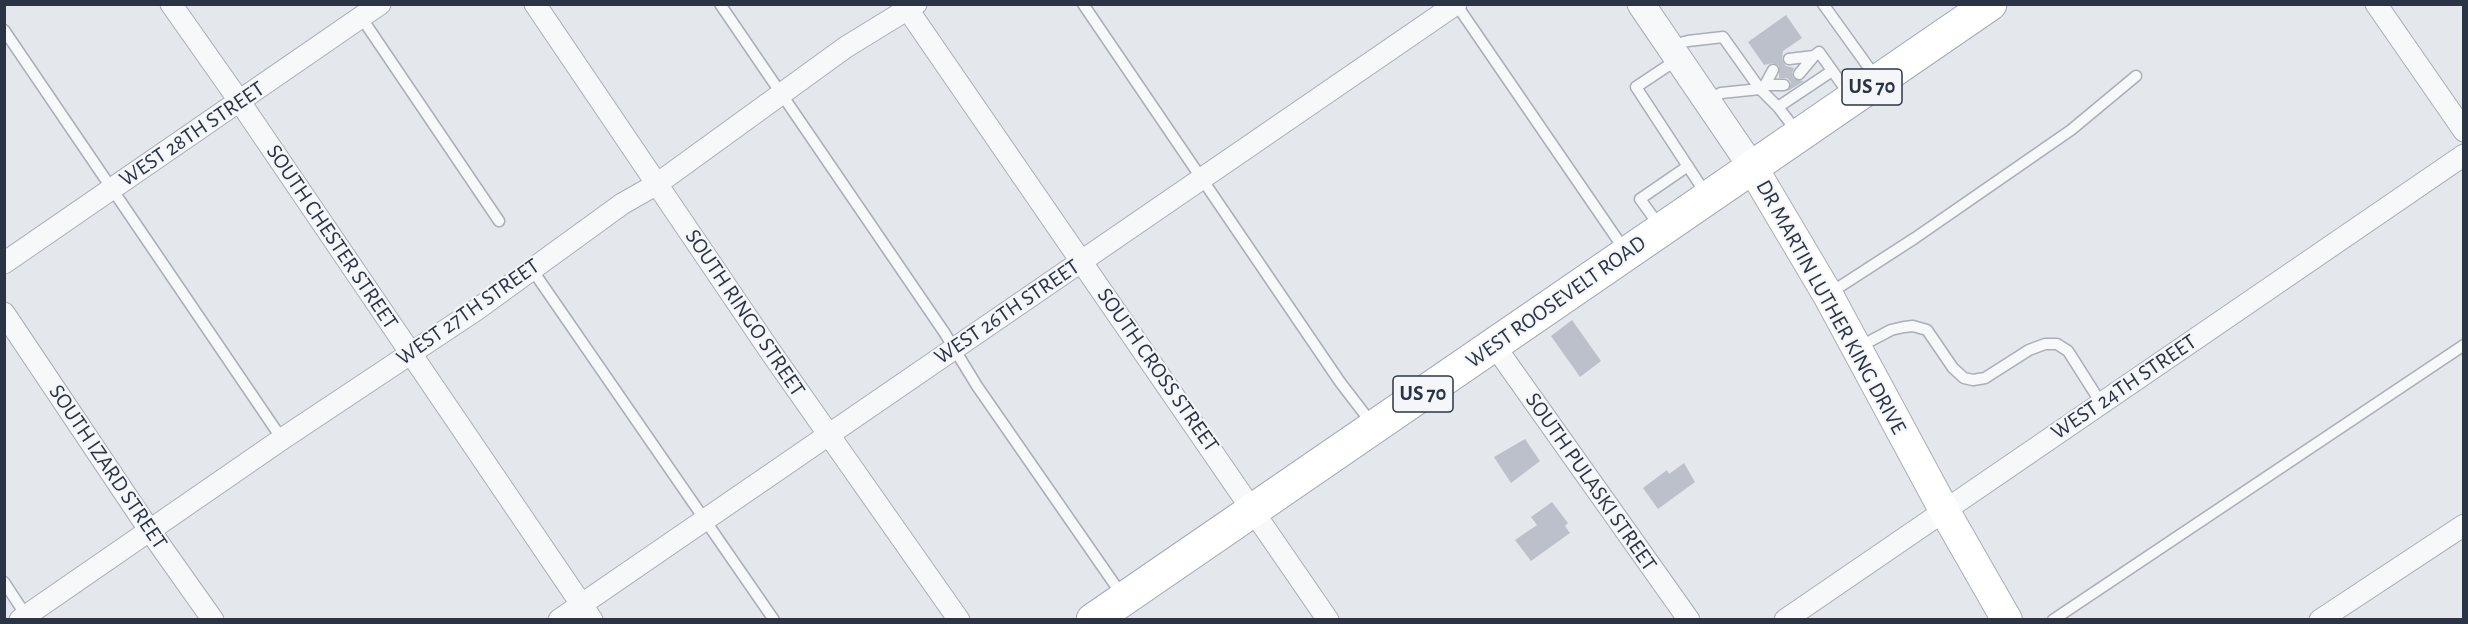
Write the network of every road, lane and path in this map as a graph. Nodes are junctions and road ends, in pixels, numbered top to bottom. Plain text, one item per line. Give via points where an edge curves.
1 (171, 4) edge
2 (380, 4) edge
3 (535, 4) edge
4 (720, 4) edge
5 (1083, 4) edge
6 (1456, 4) edge
7 (1641, 4) edge
8 (1823, 4) edge
9 (1990, 4) edge
10 (2376, 4) edge
11 (909, 6) edge
12 (361, 17) junction
13 (4, 30) edge
14 (1674, 52) junction
15 (1814, 56) junction
16 (1789, 59) dead end
17 (1773, 70) dead end
18 (1832, 71) junction
19 (1799, 74) dead end
20 (2136, 76) dead end
21 (1784, 85) dead end
22 (1762, 87) junction
23 (1866, 91) junction
24 (780, 95) junction
25 (240, 102) junction
26 (1708, 102) junction
27 (1778, 107) junction
28 (2463, 131) edge
29 (1800, 135) junction
30 (2463, 154) edge
31 (1688, 166) junction
32 (1752, 167) junction
33 (1202, 179) junction
34 (657, 184) junction
35 (112, 189) junction
36 (1708, 197) junction
37 (499, 221) dead end
38 (1661, 228) junction
39 (1626, 252) junction
40 (1082, 260) junction
41 (4, 263) edge
42 (531, 268) junction
43 (1828, 295) junction
44 (4, 313) edge
45 (1494, 345) junction
46 (2463, 345) edge
47 (1856, 348) junction
48 (952, 349) junction
49 (411, 353) junction
50 (2101, 403) junction
51 (1375, 428) junction
52 (828, 435) junction
53 (282, 439) junction
54 (1254, 509) junction
55 (1944, 510) junction
56 (705, 519) junction
57 (2463, 525) edge
58 (150, 531) junction
59 (4, 582) edge
60 (1124, 598) junction
61 (587, 612) edge
62 (25, 618) edge
63 (213, 620) edge
64 (559, 620) edge
65 (774, 620) edge
66 (959, 620) edge
67 (1093, 620) edge
68 (1328, 620) edge
69 (1689, 620) edge
70 (1785, 620) edge
71 (2007, 620) edge
72 (2053, 620) edge
73 (2320, 620) edge

1 - 25 street, SOUTH CHESTER STREET
2 - 12 street, WEST 28TH STREET
3 - 34 street, SOUTH RINGO STREET
4 - 24 lane
5 - 33 lane
6 - 33 street, WEST 26TH STREET
6 - 39 lane
7 - 14 street, DR MARTIN LUTHER KING DRIVE
8 - 23 lane
9 - 23 main road, WEST ROOSEVELT ROAD / US 70
10 - 28 street
11 - 24 street, WEST 27TH STREET
11 - 40 street, SOUTH CROSS STREET
12 - 25 street, WEST 28TH STREET
12 - 37 lane
13 - 35 lane
14 - 22 lane via 1688,41 1723,37
14 - 26 street, DR MARTIN LUTHER KING DRIVE
14 - 31 lane via 1636,87
15 - 16 lane
15 - 18 lane via 1819,52
15 - 19 lane
17 - 22 lane
18 - 23 lane
18 - 27 lane
20 - 43 lane via 2071,130
21 - 22 lane
22 - 26 lane via 1721,93
22 - 27 lane
23 - 29 main road, WEST ROOSEVELT ROAD / US 70
24 - 34 street, WEST 27TH STREET
24 - 48 lane
25 - 35 street, WEST 28TH STREET
25 - 49 street, SOUTH CHESTER STREET
26 - 32 street, DR MARTIN LUTHER KING DRIVE
27 - 29 lane
29 - 32 main road, WEST ROOSEVELT ROAD / US 70
30 - 50 street, WEST 24TH STREET
31 - 36 lane
31 - 38 lane via 1641,199
32 - 36 main road, WEST ROOSEVELT ROAD / US 70
32 - 43 main road, DR MARTIN LUTHER KING DRIVE
33 - 40 street, WEST 26TH STREET
33 - 51 lane
34 - 42 street, WEST 27TH STREET
34 - 52 street, SOUTH RINGO STREET
35 - 41 street, WEST 28TH STREET
35 - 53 lane
36 - 38 main road, WEST ROOSEVELT ROAD / US 70
38 - 39 main road, WEST ROOSEVELT ROAD / US 70
39 - 45 main road, WEST ROOSEVELT ROAD / US 70
40 - 48 street, WEST 26TH STREET
40 - 54 street, SOUTH CROSS STREET
42 - 49 street, WEST 27TH STREET
42 - 56 lane
43 - 47 main road, DR MARTIN LUTHER KING DRIVE
44 - 58 street, SOUTH IZARD STREET
45 - 51 main road, WEST ROOSEVELT ROAD / US 70
45 - 69 street, SOUTH PULASKI STREET
46 - 72 lane
47 - 50 lane via 1891,330 1927,330 1953,368 1973,380 1985,378 2029,350 2057,344 2068,351
47 - 55 main road, DR MARTIN LUTHER KING DRIVE
48 - 52 street, WEST 26TH STREET
48 - 60 lane
49 - 53 street, WEST 27TH STREET
49 - 61 street, SOUTH CHESTER STREET
50 - 55 street, WEST 24TH STREET
51 - 54 main road, WEST ROOSEVELT ROAD / US 70
52 - 56 street, WEST 26TH STREET
52 - 66 street, SOUTH RINGO STREET
53 - 58 street, WEST 27TH STREET
54 - 60 main road, WEST ROOSEVELT ROAD / US 70
54 - 68 street, SOUTH CROSS STREET
55 - 70 street, WEST 24TH STREET
55 - 71 main road, DR MARTIN LUTHER KING DRIVE
56 - 61 street, WEST 26TH STREET
56 - 65 lane
57 - 73 street
58 - 62 street, WEST 27TH STREET
58 - 63 street, SOUTH IZARD STREET
59 - 62 lane
60 - 67 main road, WEST ROOSEVELT ROAD / US 70
61 - 64 street, WEST 26TH STREET

